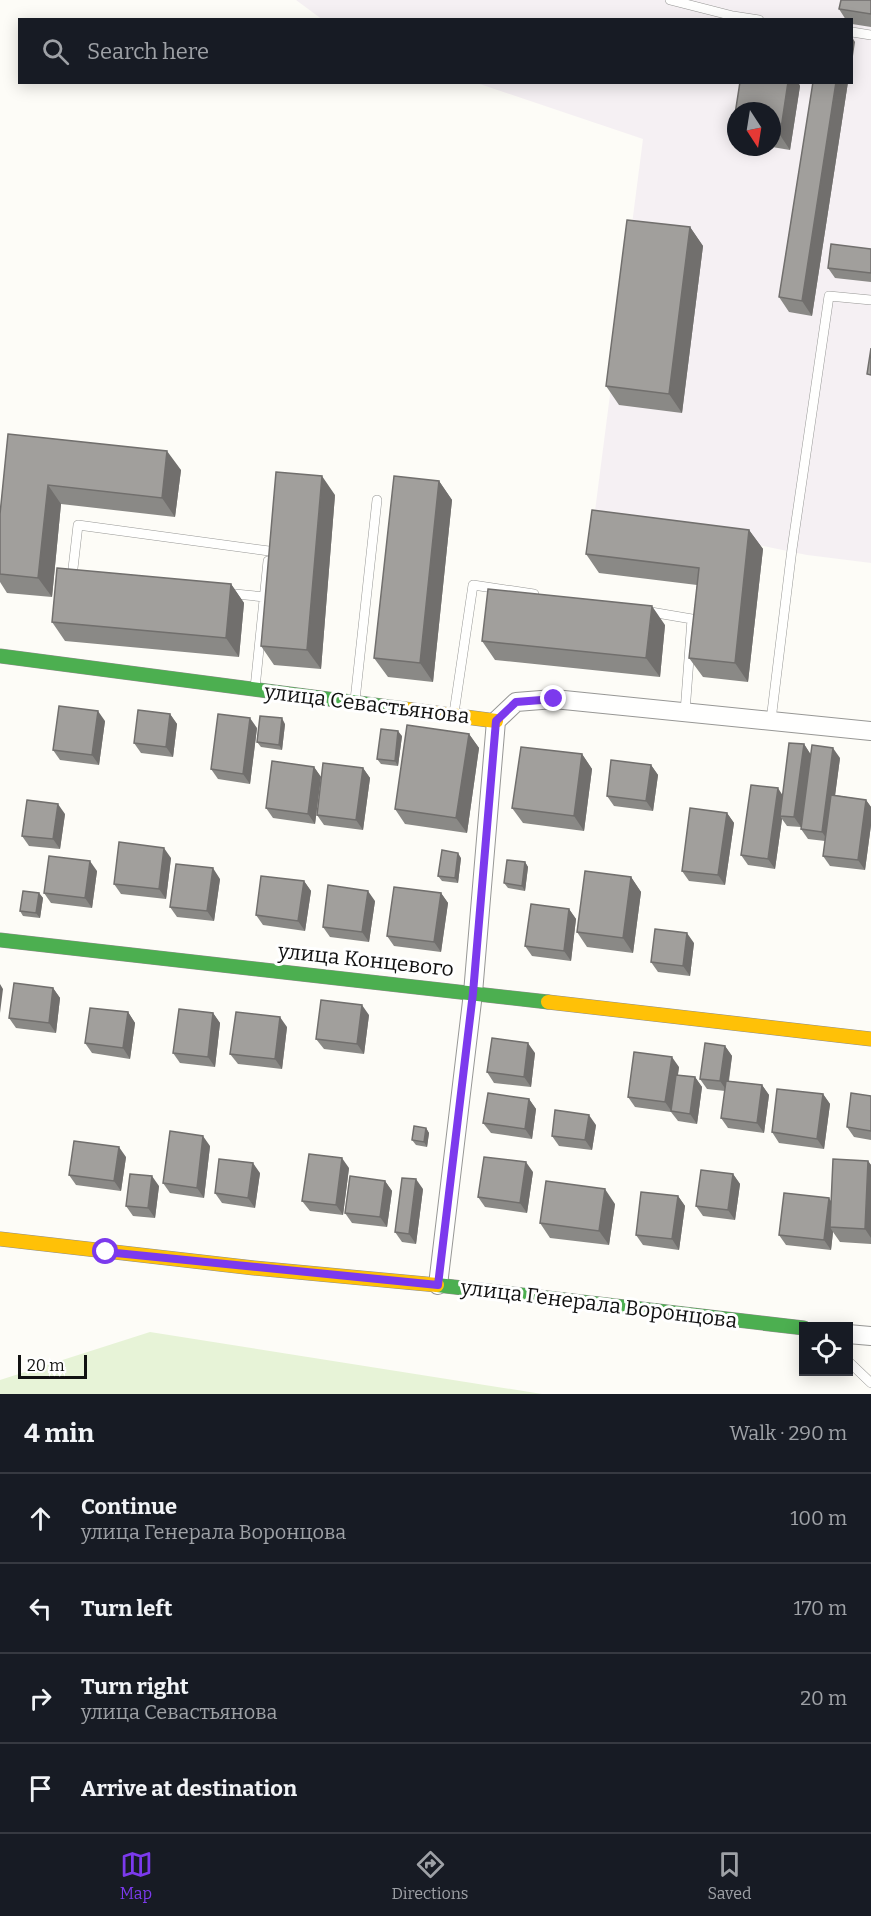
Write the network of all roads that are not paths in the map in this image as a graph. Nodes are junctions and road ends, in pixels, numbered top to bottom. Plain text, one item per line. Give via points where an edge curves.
1 (670, 0) edge
2 (746, 18) edge
3 (853, 32) edge
4 (871, 35) edge
5 (871, 300) edge
6 (377, 500) dead end
7 (271, 540) edge
8 (269, 550) junction
9 (84, 578) edge
10 (220, 592) edge
11 (542, 596) edge
12 (265, 597) junction
13 (634, 610) edge
14 (0, 656) edge
15 (255, 690) junction
16 (354, 703) junction
17 (685, 712) junction
18 (453, 716) junction
19 (771, 720) junction
20 (496, 721) junction
21 (871, 731) edge
22 (0, 940) edge
23 (473, 993) junction
24 (871, 1039) edge
25 (0, 1239) edge
26 (438, 1285) junction
27 (799, 1327) edge
28 (853, 1334) edge
29 (871, 1336) edge
30 (853, 1365) edge
31 (871, 1383) edge

1 - 2 lane
3 - 4 lane
5 - 19 lane via 829,296
6 - 16 lane
7 - 8 lane
8 - 9 lane via 78,525 72,577
8 - 12 lane
10 - 12 lane
11 - 18 lane via 473,585
12 - 15 lane
13 - 17 lane via 692,619
14 - 15 street, улица Севастьянова
15 - 16 street, улица Севастьянова
16 - 18 street, улица Севастьянова
17 - 19 street, улица Севастьянова
17 - 20 street, улица Севастьянова via 554,699 516,702
18 - 20 street, улица Севастьянова
19 - 21 street, улица Севастьянова
20 - 23 street
22 - 23 street, улица Концевого
23 - 24 street, улица Концевого
23 - 26 street
25 - 26 street, улица Генерала Воронцова
26 - 27 street, улица Генерала Воронцова
28 - 29 street
30 - 31 lane

